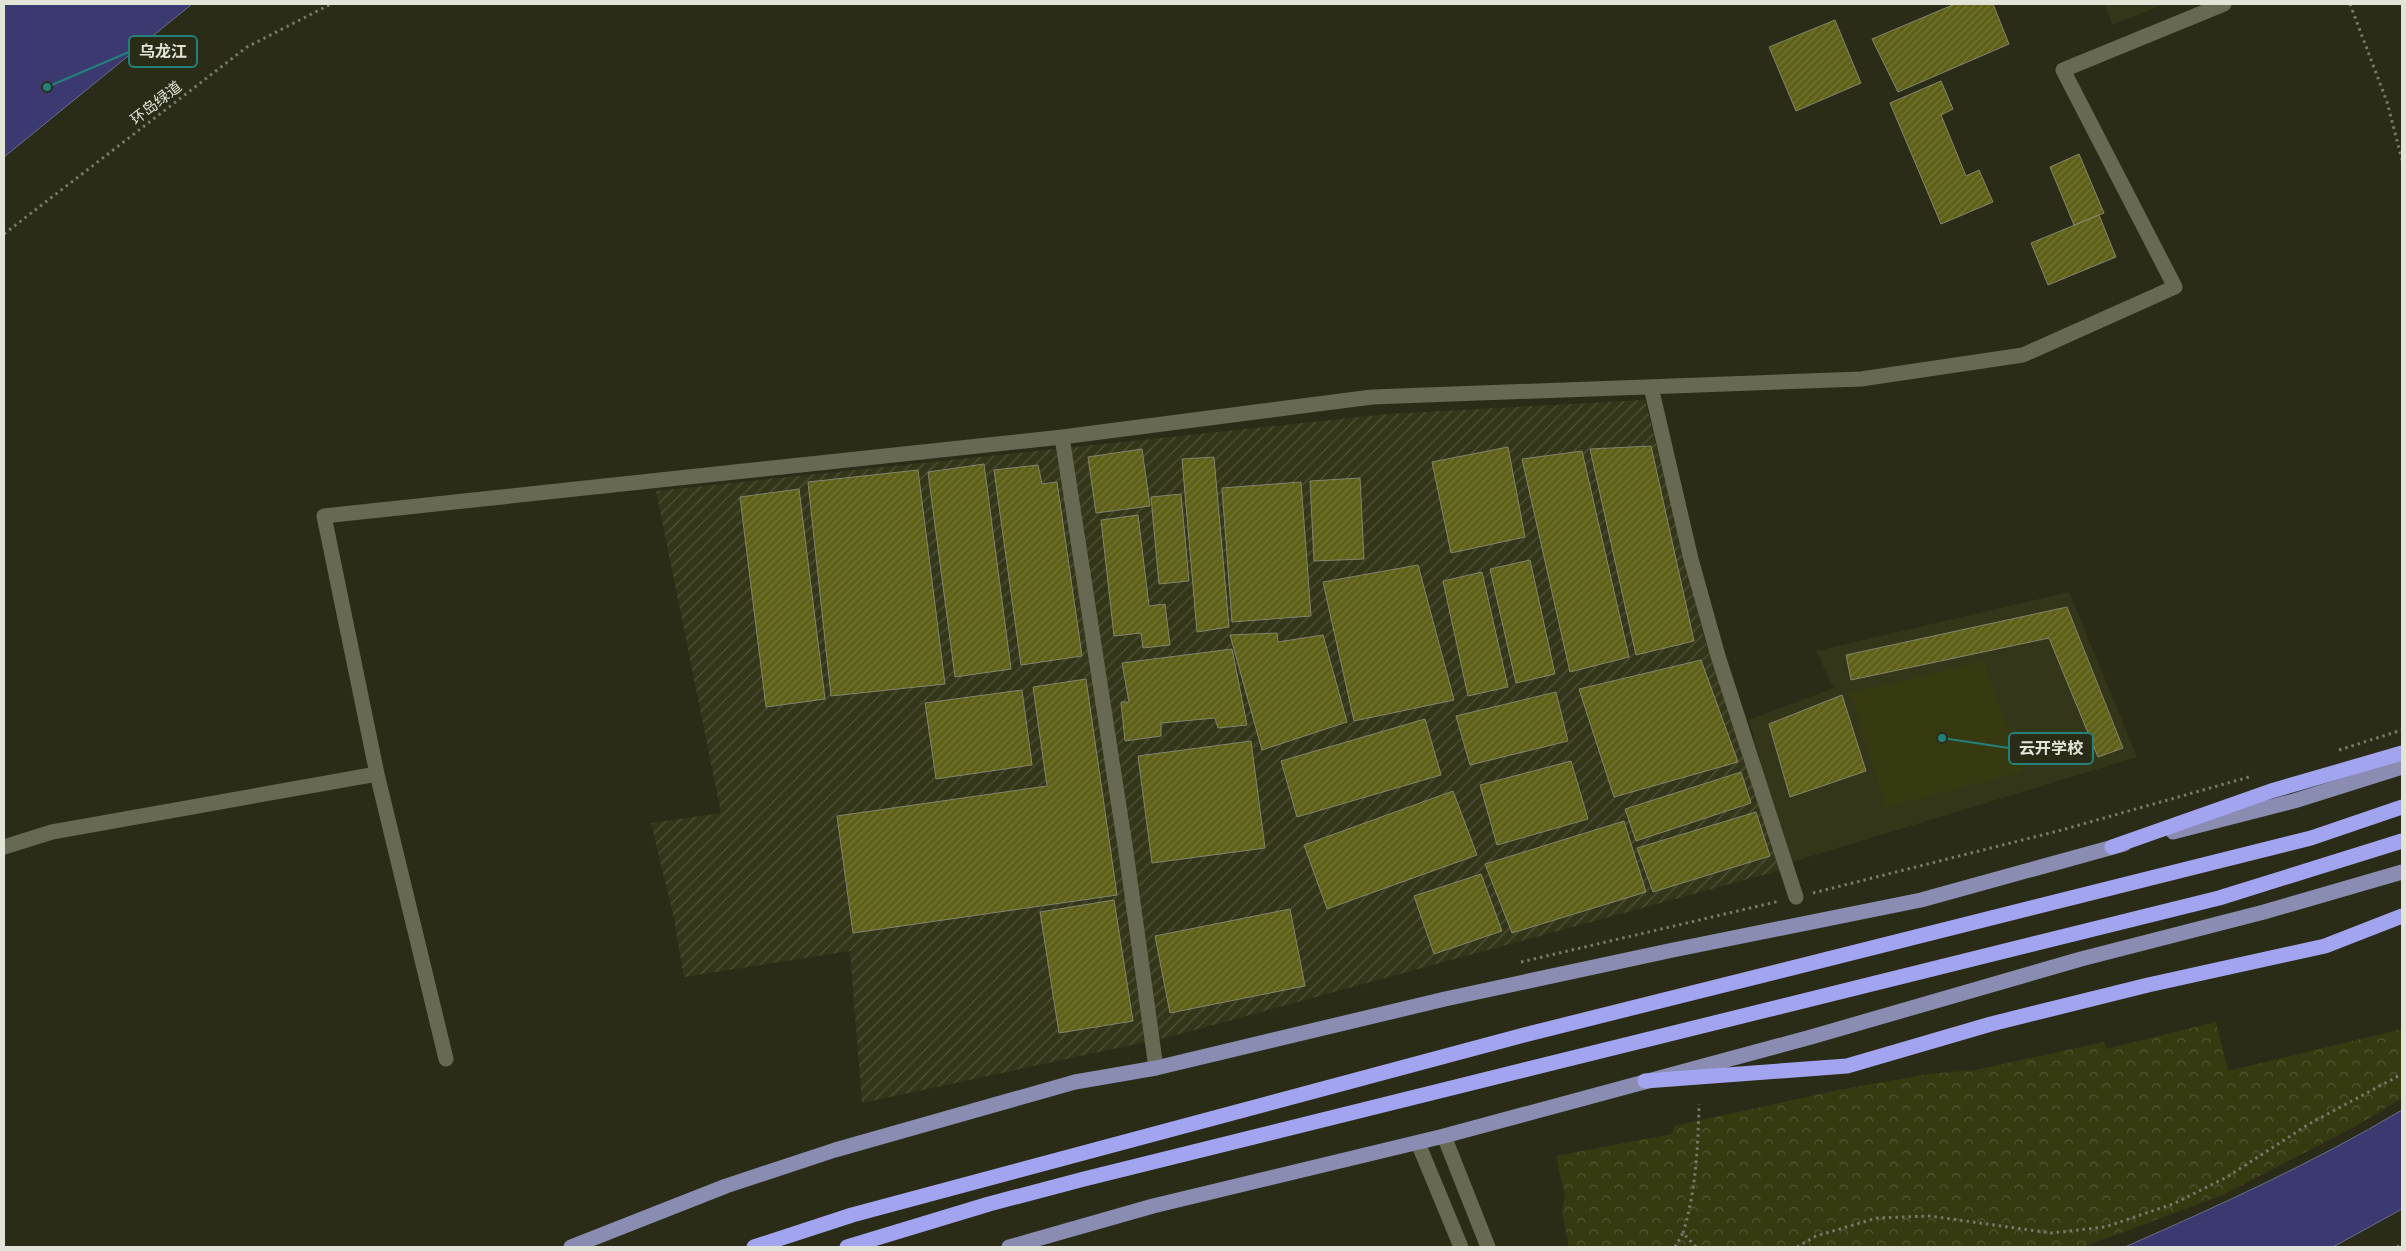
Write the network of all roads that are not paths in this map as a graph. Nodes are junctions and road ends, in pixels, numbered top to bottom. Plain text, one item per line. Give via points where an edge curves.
1 (2224, 4) edge
2 (1651, 387) junction
3 (1062, 437) junction
4 (2402, 753) edge
5 (2402, 767) edge
6 (377, 774) junction
7 (2402, 807) edge
8 (2402, 841) edge
9 (4, 847) edge
10 (2112, 847) junction
11 (2402, 872) edge
12 (1796, 897) dead end
13 (2402, 916) edge
14 (446, 1058) dead end
15 (1156, 1068) junction
16 (1645, 1081) junction
17 (1444, 1136) junction
18 (1418, 1143) junction
19 (571, 1247) edge
20 (754, 1247) edge
21 (847, 1247) edge
22 (1009, 1247) edge
23 (1461, 1247) edge
24 (1488, 1247) edge

1 - 2 street via 2063,70 2175,287 2023,355 1861,379
2 - 3 street via 1372,398
2 - 12 street via 1706,612
3 - 6 street via 324,516
3 - 15 street
4 - 10 highway via 2271,791
5 - 10 main road via 2294,801
6 - 9 street via 52,832
6 - 14 street
7 - 20 highway via 2311,838 1514,1037 852,1215
8 - 21 highway via 2220,898 1084,1179
10 - 15 main road via 1921,900 1445,999
11 - 16 main road
13 - 16 highway via 2325,946 1991,1024 1848,1066
15 - 19 main road via 1075,1082 843,1148 718,1189
16 - 17 main road
17 - 18 main road
17 - 24 street
18 - 22 main road via 1153,1206
18 - 23 street

